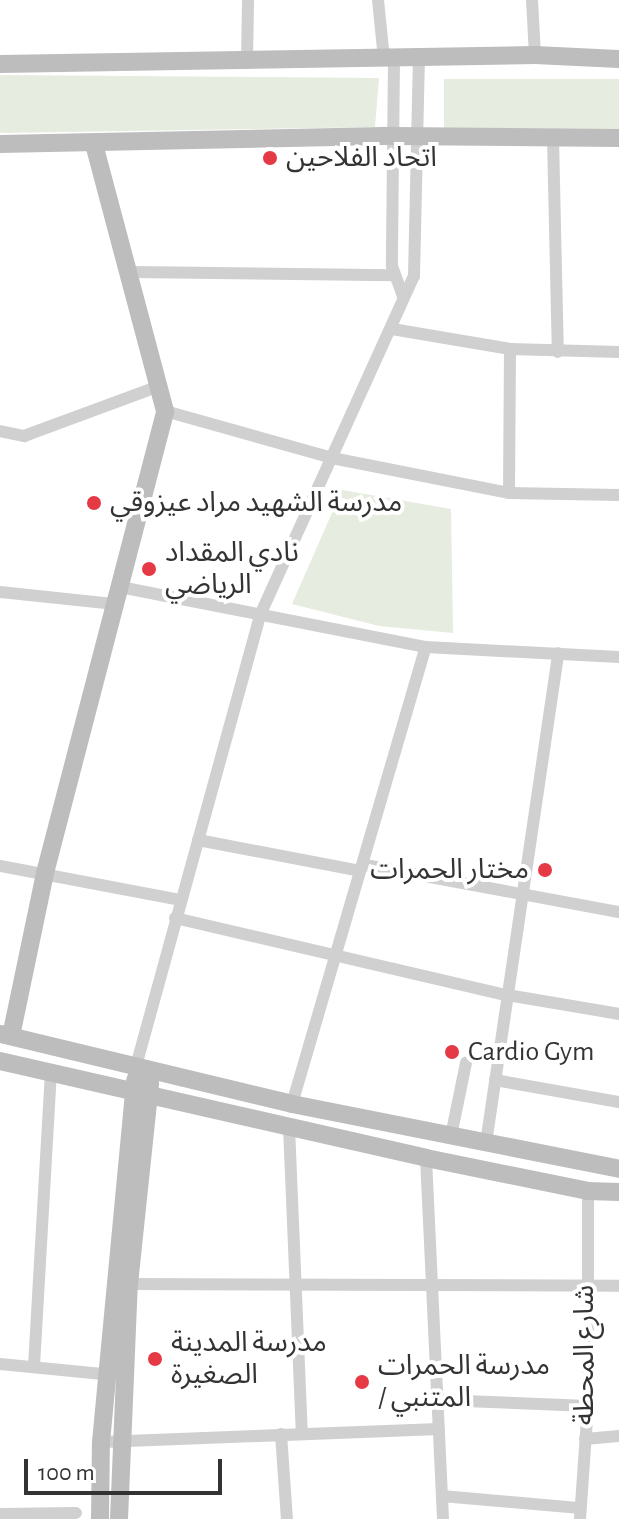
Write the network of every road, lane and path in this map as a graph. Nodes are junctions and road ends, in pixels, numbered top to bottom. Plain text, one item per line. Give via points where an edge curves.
1 (248, 0) edge
2 (378, 0) edge
3 (532, 0) edge
4 (535, 55) junction
5 (419, 58) junction
6 (389, 59) junction
7 (619, 59) edge
8 (247, 60) junction
9 (0, 64) edge
10 (394, 136) junction
11 (418, 136) junction
12 (553, 138) junction
13 (619, 138) edge
14 (0, 144) edge
15 (94, 145) junction
16 (132, 272) junction
17 (394, 275) junction
18 (403, 297) junction
19 (392, 329) junction
20 (510, 349) junction
21 (558, 352) junction
22 (619, 352) edge
23 (159, 386) junction
24 (165, 411) junction
25 (0, 431) edge
26 (332, 458) junction
27 (509, 493) junction
28 (619, 495) edge
29 (0, 592) edge
30 (117, 595) junction
31 (261, 613) junction
32 (426, 647) junction
33 (558, 653) junction
34 (619, 657) edge
35 (198, 840) junction
36 (0, 866) edge
37 (363, 868) junction
38 (45, 873) junction
39 (523, 898) junction
40 (180, 900) junction
41 (619, 912) edge
42 (175, 918) junction
43 (336, 958) junction
44 (507, 995) junction
45 (619, 1014) edge
46 (5, 1035) edge
47 (0, 1061) edge
48 (466, 1063) dead end
49 (144, 1068) junction
50 (51, 1072) junction
51 (495, 1080) junction
52 (141, 1093) junction
53 (619, 1102) edge
54 (292, 1104) junction
55 (289, 1127) junction
56 (451, 1136) junction
57 (486, 1143) junction
58 (426, 1158) junction
59 (619, 1169) edge
60 (588, 1191) junction
61 (619, 1192) edge
62 (129, 1284) junction
63 (584, 1285) junction
64 (619, 1286) edge
65 (295, 1287) junction
66 (432, 1287) junction
67 (0, 1364) edge
68 (34, 1366) junction
69 (107, 1374) junction
70 (127, 1377) junction
71 (439, 1400) junction
72 (588, 1406) junction
73 (439, 1429) junction
74 (302, 1432) junction
75 (281, 1434) junction
76 (619, 1436) edge
77 (585, 1439) junction
78 (101, 1442) junction
79 (123, 1443) junction
80 (442, 1496) junction
81 (76, 1513) dead end
82 (0, 1514) edge
83 (580, 1514) edge
84 (100, 1519) edge
85 (119, 1519) edge
86 (287, 1519) edge
87 (443, 1519) edge

1 - 8 street
2 - 6 street
3 - 4 street
4 - 5 street
4 - 7 street
5 - 6 street
5 - 11 street
6 - 8 street
6 - 10 street
8 - 9 street
10 - 11 street
10 - 15 street
10 - 17 street
11 - 12 street
11 - 18 street via 415,268
12 - 13 street
12 - 21 street
14 - 15 street
15 - 16 street
16 - 17 street
16 - 23 street
17 - 18 street
18 - 19 street
19 - 20 street
19 - 26 street
20 - 21 street
20 - 27 street
21 - 22 street
23 - 24 street
23 - 25 street via 24,436
24 - 26 street
24 - 30 street
26 - 27 street
26 - 31 street
27 - 28 street
29 - 30 street
30 - 31 street
30 - 38 street
31 - 32 street
31 - 35 street
32 - 33 street
32 - 37 street
33 - 34 street
33 - 39 street
35 - 37 street
35 - 40 street
36 - 38 street
37 - 39 street
37 - 43 street
38 - 40 street
38 - 46 street
39 - 41 street
39 - 44 street
40 - 42 street
42 - 43 street
42 - 49 street
43 - 44 street
43 - 54 street
44 - 45 street
44 - 51 street
46 - 49 street
47 - 50 street
48 - 56 street
49 - 52 street
49 - 54 street
50 - 52 street
50 - 68 street
51 - 53 street
51 - 57 street
52 - 55 street
52 - 62 street
52 - 69 street
54 - 56 street
55 - 58 street
55 - 65 street
56 - 57 street
57 - 59 street
58 - 60 street
58 - 66 street
60 - 61 street
60 - 63 street, شارع المحطة
62 - 65 street
62 - 70 street
63 - 64 street
63 - 66 street
63 - 72 street, شارع المحطة
65 - 66 street
65 - 74 street
66 - 71 street
67 - 68 street
68 - 69 street
69 - 70 street
69 - 78 street
70 - 79 street
71 - 72 street
71 - 73 street
72 - 77 street, شارع المحطة
73 - 74 street
73 - 80 street
74 - 75 street
75 - 79 street
75 - 86 street
76 - 77 street
77 - 83 street, شارع المحطة
78 - 79 street
78 - 84 street
79 - 85 street
80 - 83 street
80 - 87 street
81 - 82 street

